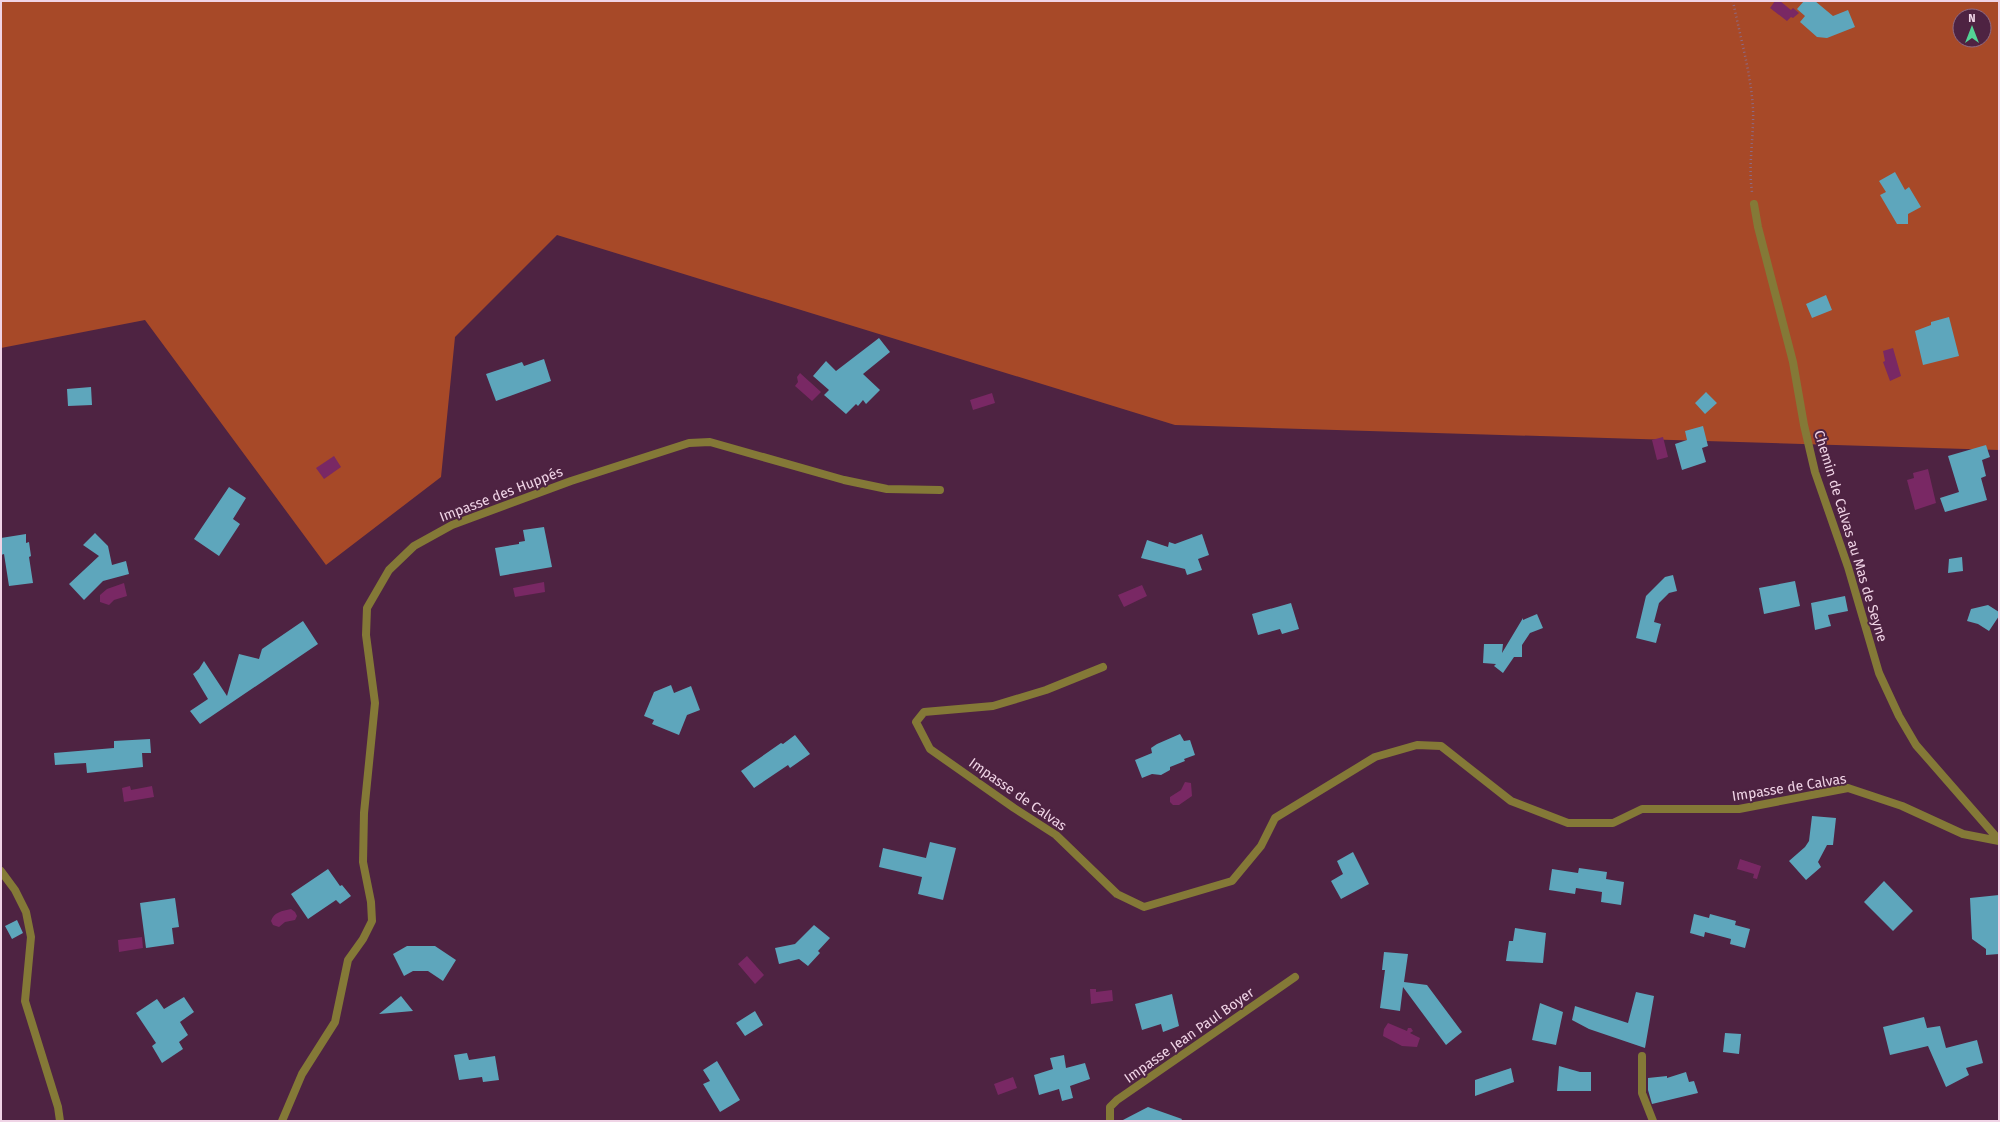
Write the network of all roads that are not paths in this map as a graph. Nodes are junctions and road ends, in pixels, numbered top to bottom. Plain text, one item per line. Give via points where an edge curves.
1 (1754, 204) road end
2 (940, 490) dead end
3 (1103, 667) dead end
4 (1999, 841) edge
5 (1, 871) edge
6 (1295, 977) dead end
7 (1642, 1056) dead end
8 (60, 1121) edge
9 (282, 1121) edge
10 (1110, 1121) edge
11 (1653, 1121) edge

1 - 4 street, Chemin de Calvas au Mas de Seyne via 1793,362 1815,472 1848,567 1879,673 1916,745
2 - 9 street, Impasse des Huppés via 887,489 844,480 710,442 689,443 570,481 452,525 414,546 389,570 367,608 366,635 375,703 364,813 363,862 372,921 348,960 335,1022 302,1074
3 - 4 street, Impasse de Calvas via 1046,690 993,706 924,712 916,722 930,749 1056,835 1117,894 1144,907 1232,882 1261,846 1275,818 1375,756 1417,745 1442,746 1511,801 1568,823 1613,823 1642,809 1739,809 1848,788 1902,806 1964,834
5 - 8 street via 15,890 26,912 31,937 26,1001
6 - 10 street, Impasse Jean Paul Boyer via 1117,1100 1110,1107
7 - 11 street via 1642,1093

